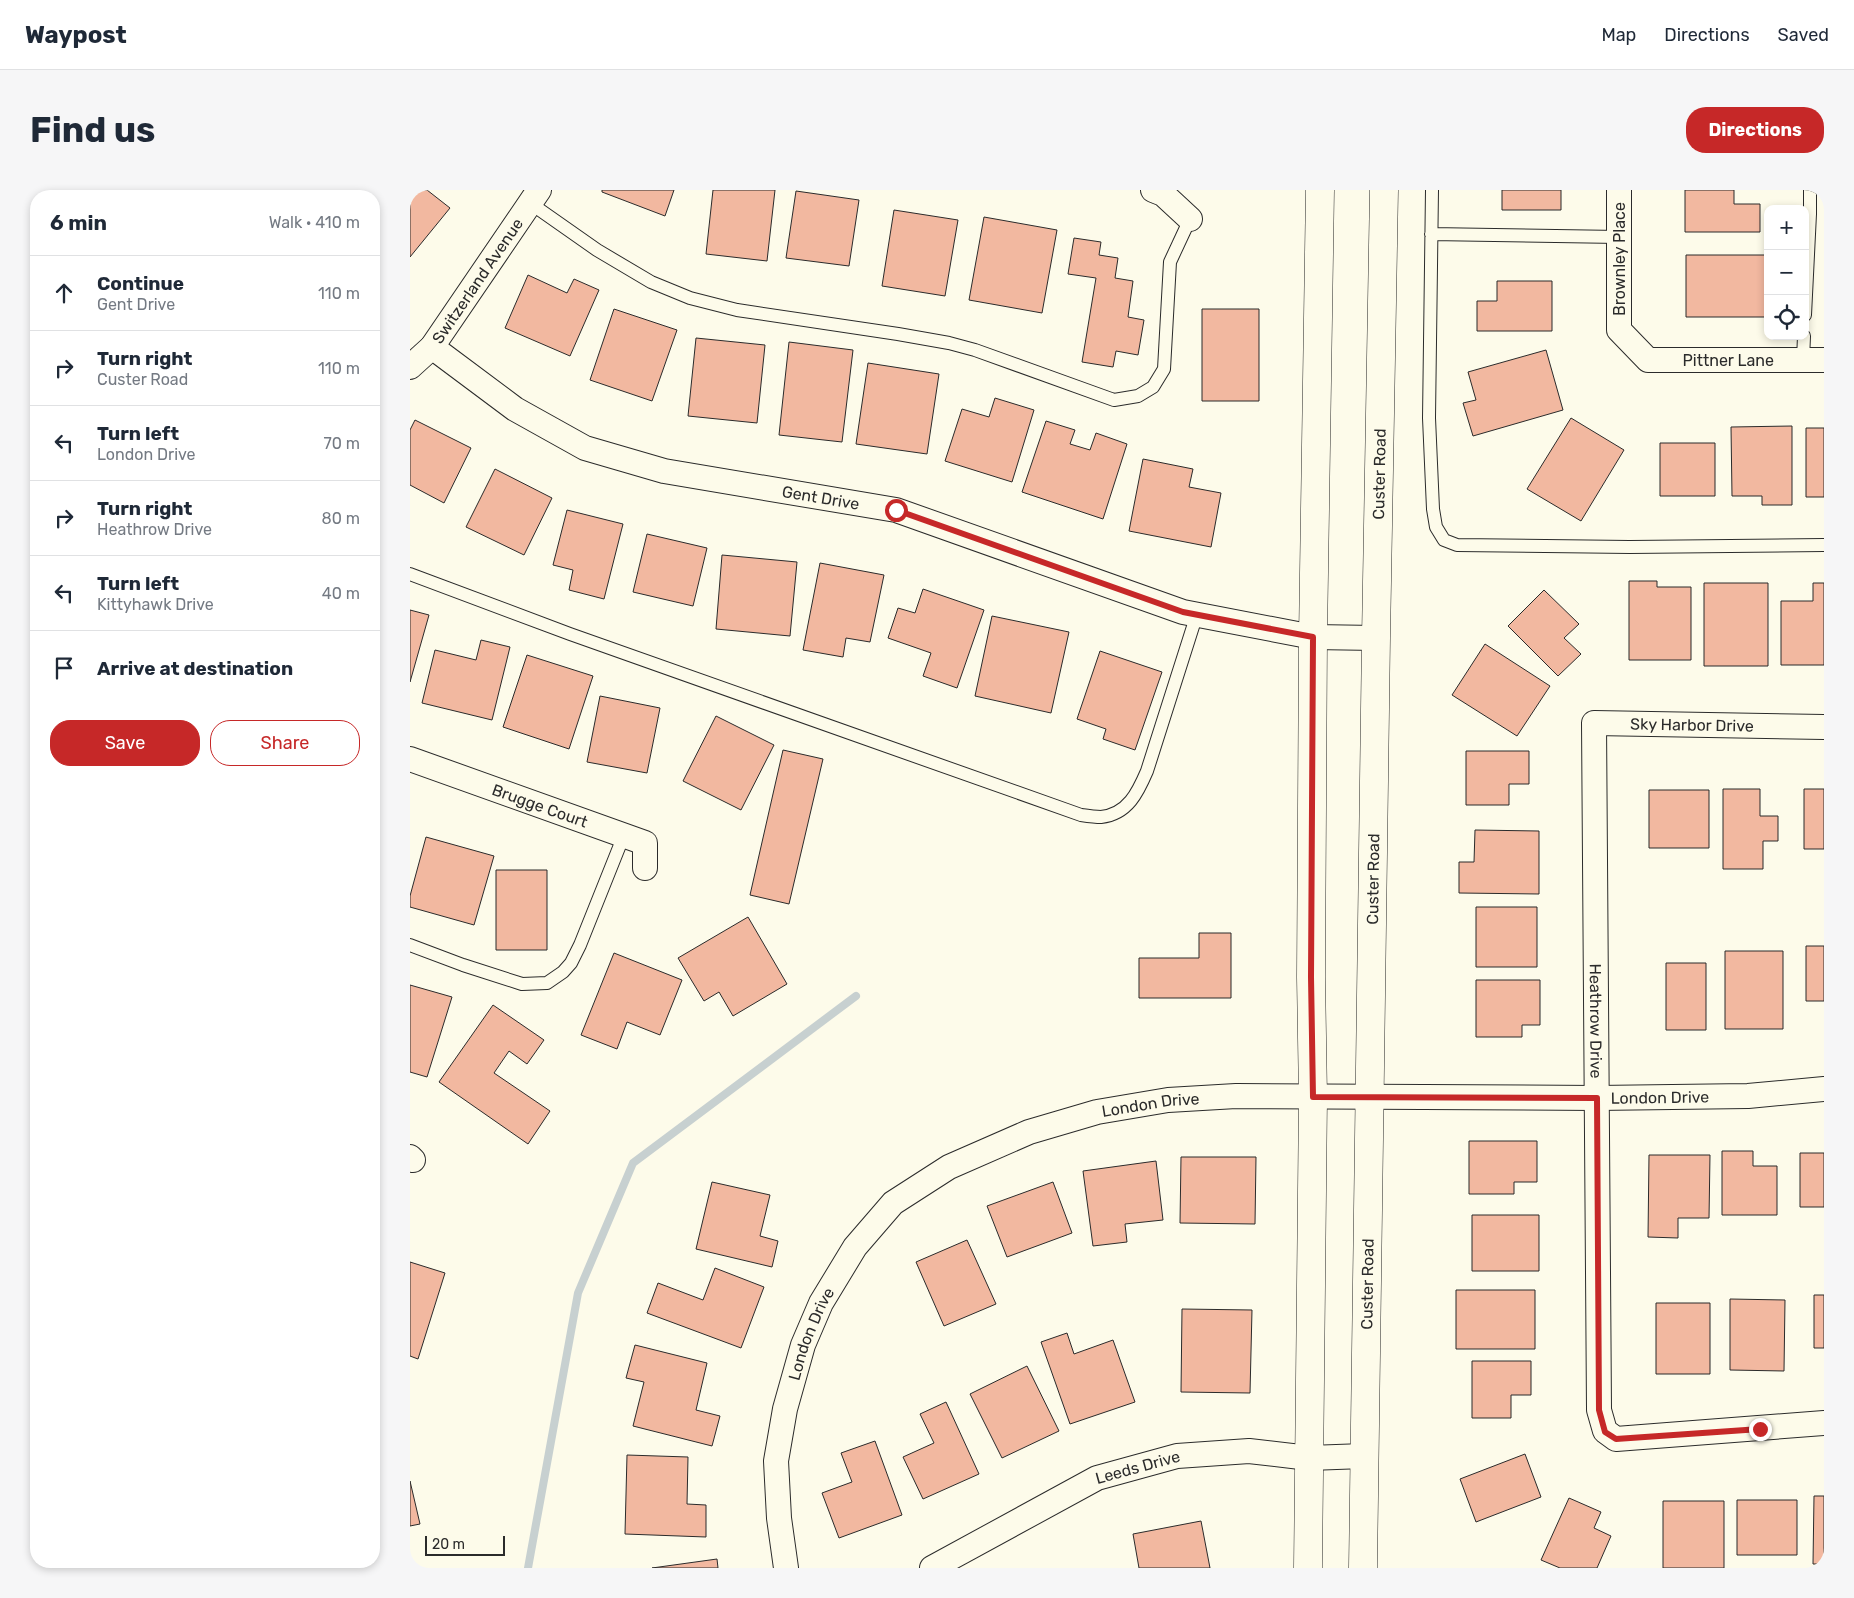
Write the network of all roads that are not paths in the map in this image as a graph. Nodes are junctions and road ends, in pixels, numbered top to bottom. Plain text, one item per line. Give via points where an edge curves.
1 (1320, 190) edge
2 (1384, 190) edge
3 (1432, 190) edge
4 (1618, 190) edge
5 (1810, 190) edge
6 (1160, 191) edge
7 (534, 196) edge
8 (1190, 219) joint
9 (1431, 234) junction
10 (1618, 237) junction
11 (1806, 295) edge
12 (1806, 340) edge
13 (432, 346) junction
14 (1638, 350) joint
15 (1813, 360) edge
16 (410, 367) edge
17 (1824, 545) edge
18 (410, 574) edge
19 (1197, 614) junction
20 (1313, 637) junction
21 (1376, 638) junction
22 (1824, 727) edge
23 (1594, 758) joint
24 (410, 759) edge
25 (624, 835) junction
26 (645, 868) dead end
27 (410, 945) edge
28 (1824, 1089) edge
29 (1313, 1097) junction
30 (1370, 1098) junction
31 (1597, 1098) junction
32 (1824, 1423) edge
33 (1364, 1456) junction
34 (1309, 1458) junction
35 (786, 1568) edge
36 (932, 1568) edge
37 (1308, 1568) edge
38 (1363, 1568) edge

1 - 20 main road
2 - 21 main road, Custer Road
3 - 9 lane
4 - 10 street, Brownley Place
5 - 11 lane
6 - 8 street
7 - 8 lane via 597,250 651,282 690,298 737,310 949,343 1114,400 1138,396 1153,387 1164,369 1170,262
7 - 13 street, Switzerland Avenue
9 - 10 lane
9 - 17 lane via 1429,418 1433,509 1436,527 1444,540 1457,545
10 - 14 street, Brownley Place via 1618,330
12 - 15 lane
13 - 16 street, Switzerland Avenue
13 - 19 street, Gent Drive via 515,409 586,448 664,471 896,510 1183,612
14 - 15 street, Pittner Lane via 1648,360
18 - 19 lane via 1082,816 1102,817 1121,810 1136,796
19 - 20 street, Gent Drive
20 - 21 street, Gent Drive
20 - 29 main road
21 - 30 main road, Custer Road
22 - 23 street, Sky Harbor Drive via 1594,723
23 - 31 street, Heathrow Drive
24 - 25 street, Brugge Court
25 - 26 street, Brugge Court via 645,843
25 - 27 lane via 574,956 563,972 548,983 522,984
28 - 31 street, London Drive via 1748,1096
29 - 30 street, London Drive
29 - 34 main road
29 - 35 street, London Drive via 1236,1096 1168,1100 1097,1112 1029,1132 949,1167 893,1203 854,1247 822,1303 803,1345 785,1409 776,1460 778,1518
30 - 31 street, London Drive
30 - 33 main road, Custer Road
31 - 32 street, Heathrow Drive via 1599,1410 1605,1432 1616,1439
33 - 34 street, Leeds Drive
33 - 38 main road, Custer Road
34 - 36 street, Leeds Drive via 1249,1451 1177,1456 1097,1478
34 - 37 main road

